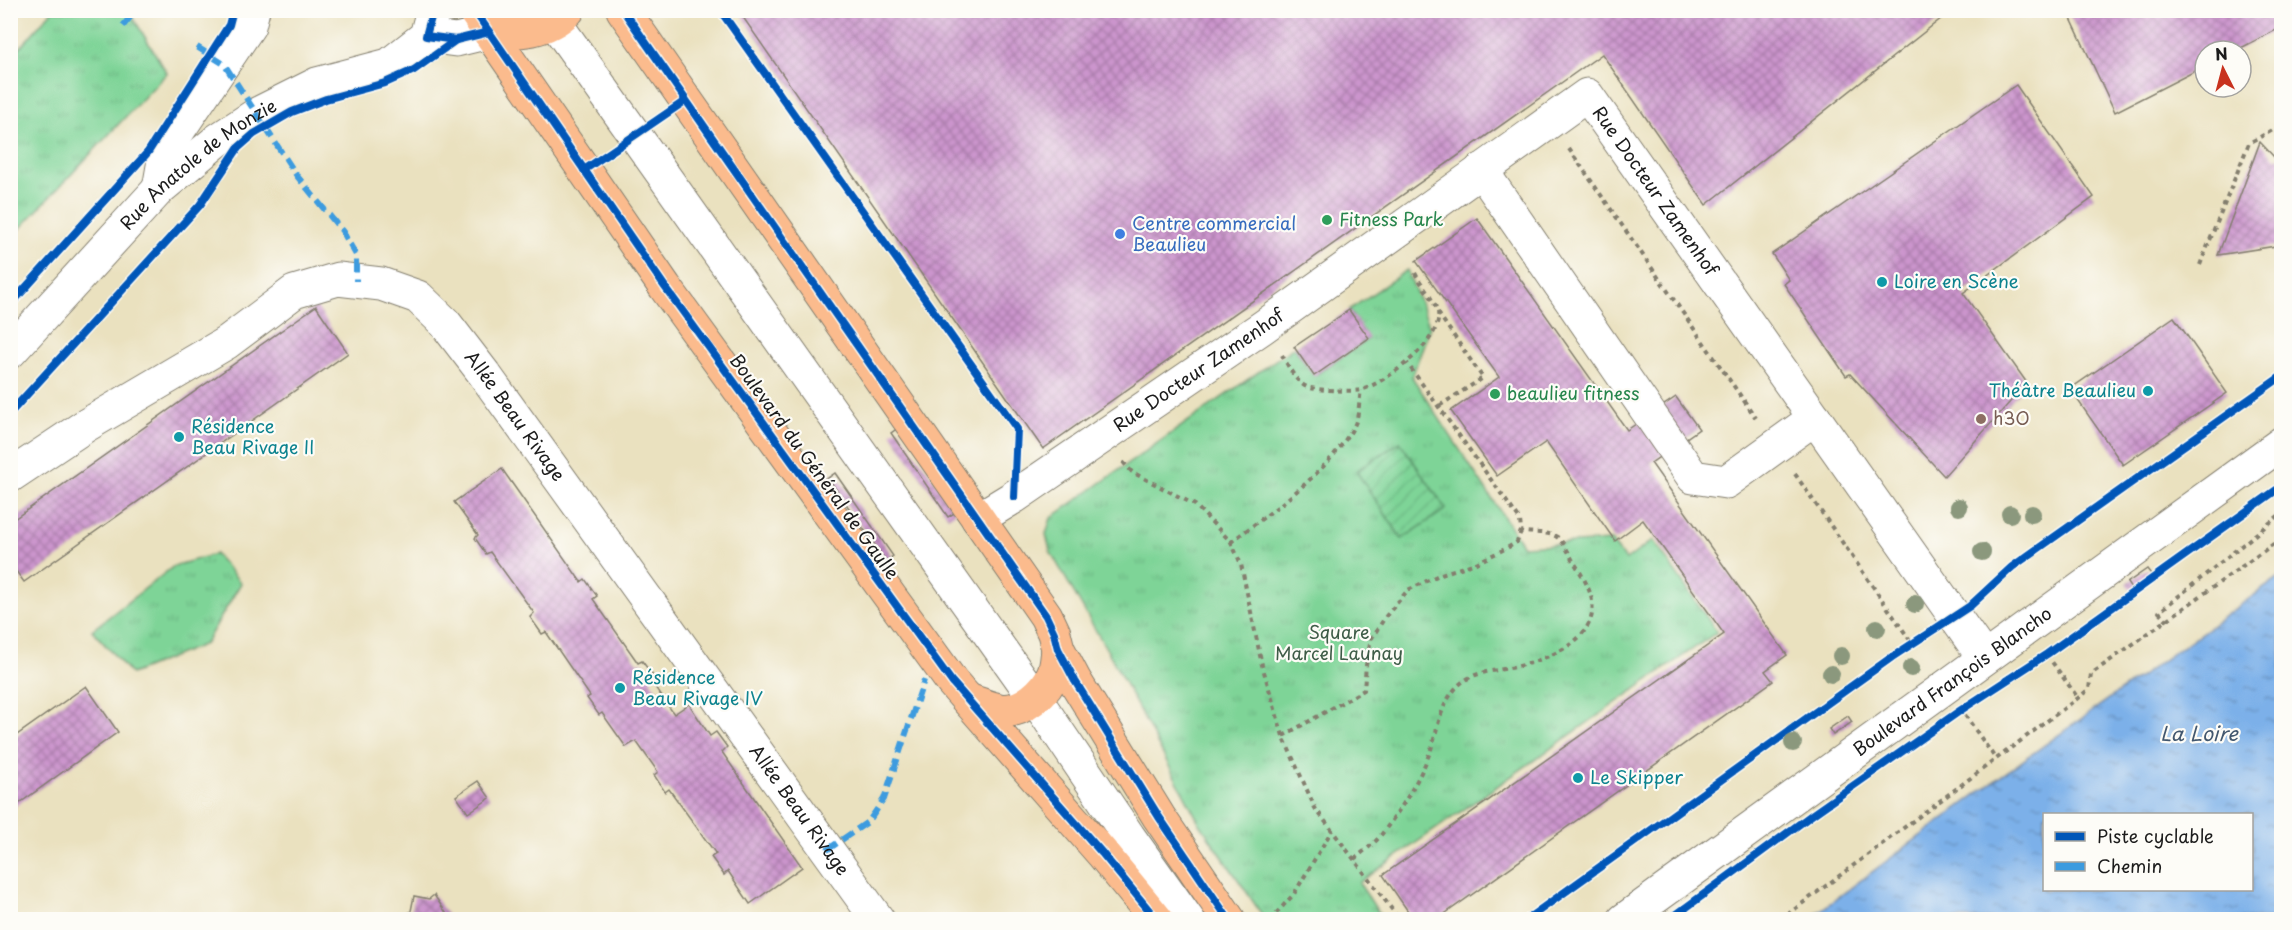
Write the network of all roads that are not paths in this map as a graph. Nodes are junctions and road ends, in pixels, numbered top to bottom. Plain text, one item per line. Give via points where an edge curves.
1 (253, 10) edge
2 (623, 10) edge
3 (556, 15) edge
4 (482, 21) edge
5 (429, 23) edge
6 (1481, 170) junction
7 (159, 189) junction
8 (10, 352) edge
9 (1815, 418) junction
10 (2282, 443) edge
11 (10, 476) edge
12 (978, 519) junction
13 (1058, 649) junction
14 (1984, 657) junction
15 (1035, 698) junction
16 (968, 700) junction
17 (878, 920) edge
18 (1157, 920) edge
19 (1188, 920) edge
20 (1229, 920) edge
21 (1624, 920) edge

1 - 7 street via 249,26 166,149
2 - 12 main road
3 - 4 main road via 531,31
3 - 15 street
4 - 5 street, Rue Anatole de Monzie via 456,40
4 - 16 main road, Boulevard du Général de Gaulle via 665,287
5 - 7 street, Rue Anatole de Monzie via 389,64 317,84 257,114 219,139
6 - 9 street via 1693,477 1726,482
6 - 9 street, Rue Docteur Zamenhof via 1587,95
6 - 12 street, Rue Docteur Zamenhof via 1263,327
7 - 8 street, Rue Anatole de Monzie
9 - 14 street, Rue Docteur Zamenhof
10 - 14 street, Boulevard François Blancho
11 - 17 street, Allée Beau Rivage via 85,426 226,343 294,292 338,279 381,284 418,297 444,322 485,375
12 - 13 main road via 1046,616
13 - 15 main road via 1055,670
13 - 20 main road via 1159,817
14 - 21 street, Boulevard François Blancho
15 - 16 main road via 1000,711
15 - 19 street
16 - 18 main road, Boulevard du Général de Gaulle

